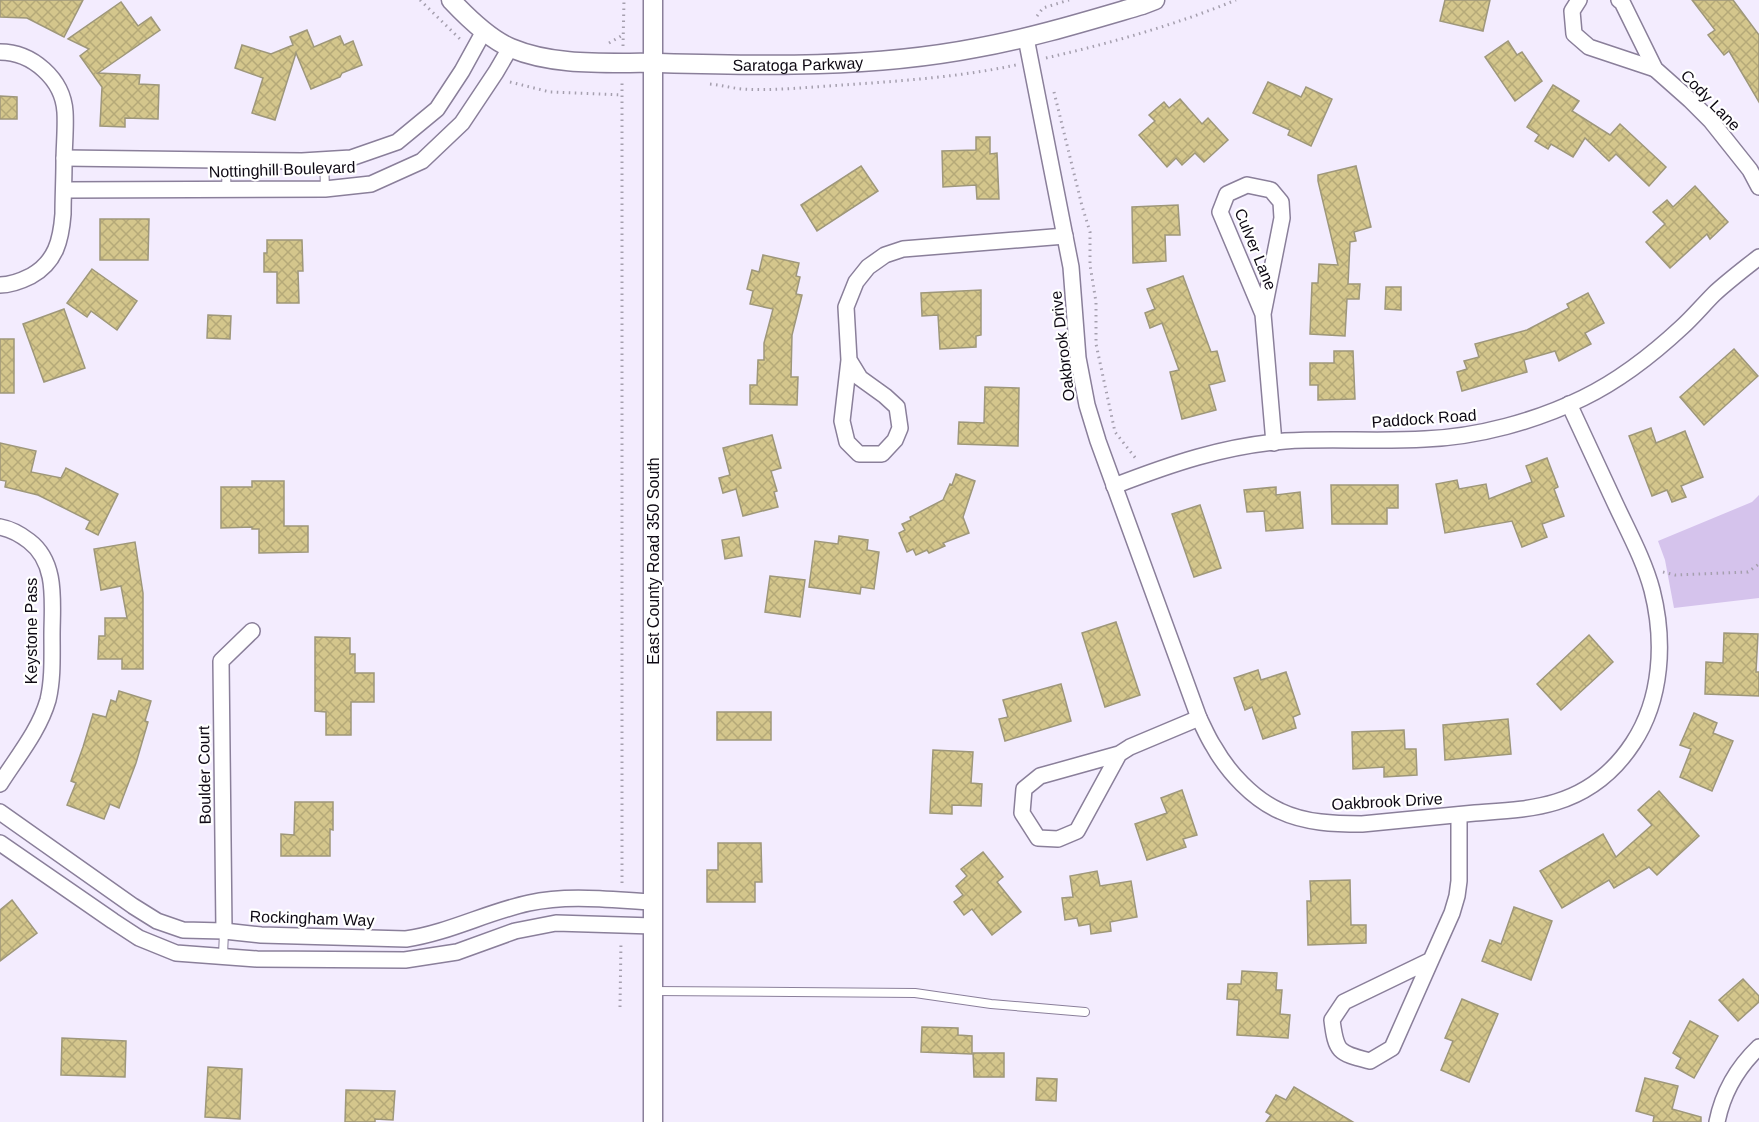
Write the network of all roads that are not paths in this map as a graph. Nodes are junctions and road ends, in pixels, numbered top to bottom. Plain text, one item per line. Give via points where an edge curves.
1 (451, 0) edge
2 (653, 0) edge
3 (1155, 0) edge
4 (1579, 0) edge
5 (1619, 0) edge
6 (484, 31) junction
7 (1026, 38) junction
8 (510, 48) junction
9 (0, 52) edge
10 (653, 63) junction
11 (1655, 69) junction
12 (64, 158) junction
13 (324, 159) junction
14 (227, 160) junction
15 (1759, 187) edge
16 (226, 189) junction
17 (325, 189) junction
18 (64, 190) junction
19 (1065, 236) junction
20 (1759, 256) edge
21 (0, 285) edge
22 (1263, 314) junction
23 (849, 360) junction
24 (1569, 404) junction
25 (1274, 442) junction
26 (1114, 486) junction
27 (0, 527) edge
28 (252, 631) dead end
29 (1199, 718) junction
30 (1119, 754) junction
31 (0, 784) edge
32 (0, 812) edge
33 (1459, 815) junction
34 (0, 843) edge
35 (653, 902) junction
36 (653, 926) junction
37 (224, 931) junction
38 (423, 936) junction
39 (223, 956) junction
40 (426, 957) junction
41 (1431, 960) junction
42 (653, 991) junction
43 (1085, 1012) dead end
44 (1759, 1047) edge
45 (653, 1122) edge
46 (1717, 1122) edge

1 - 6 street, Saratoga Parkway
2 - 10 street, East County Road 350 South
3 - 7 street, Saratoga Parkway
4 - 11 street, Cody Lane via 1572,11 1574,34 1589,47
5 - 11 street, Cody Lane
6 - 8 street, Saratoga Parkway
6 - 13 street, Nottinghill Boulevard via 437,109 397,142 351,158
7 - 10 street, Saratoga Parkway via 922,56 821,64
7 - 19 street, Oakbrook Drive
8 - 10 street, Saratoga Parkway via 559,60
8 - 17 street, Nottinghill Boulevard via 462,123 422,161 371,184
9 - 12 street via 25,57 52,78 65,110
10 - 35 street, East County Road 350 South
11 - 15 street, Cody Lane via 1711,121
12 - 14 street, Nottinghill Boulevard
12 - 18 street
13 - 14 street, Nottinghill Boulevard
13 - 17 lane
14 - 16 lane
16 - 17 street, Nottinghill Boulevard
16 - 18 street, Nottinghill Boulevard
18 - 21 street via 62,231 48,262 21,281
19 - 23 street via 910,248 885,255 868,267 850,294 846,307
19 - 26 street, Oakbrook Drive via 1087,405
20 - 24 street, Paddock Road via 1646,359
22 - 22 street, Culver Lane via 1282,218 1281,202 1271,190 1247,184 1227,194 1220,212
22 - 25 street, Culver Lane
23 - 23 street via 860,378 897,407 900,428 895,441 882,454 859,454 847,442 842,421
24 - 25 street, Paddock Road via 1486,432 1454,437
24 - 33 street, Oakbrook Drive via 1652,589 1659,646 1652,705 1625,756 1584,791 1526,808
25 - 26 street, Paddock Road via 1224,450
26 - 29 street, Oakbrook Drive
27 - 31 street, Keystone Pass via 34,545 44,558 52,589 48,699 40,720
28 - 37 street, Boulder Court via 221,661
29 - 30 street
29 - 33 street, Oakbrook Drive via 1227,767 1262,800 1280,811 1338,824
30 - 30 street via 1040,776 1024,789 1022,813 1038,838 1059,839 1077,831
32 - 37 street, Rockingham Way via 157,921 183,930
33 - 41 street via 1457,896
34 - 39 street via 139,938 176,953
35 - 36 street, East County Road 350 South
35 - 38 street, Rockingham Way via 551,899
36 - 40 street via 556,923 515,931 457,952
36 - 42 street, East County Road 350 South
37 - 38 street, Rockingham Way via 406,939
37 - 39 lane
38 - 40 lane
39 - 40 street via 393,960
41 - 41 street via 1344,1002 1332,1020 1335,1044 1347,1055 1370,1061 1392,1048
42 - 43 lane via 915,993
42 - 45 street, East County Road 350 South
44 - 46 street via 1733,1077

